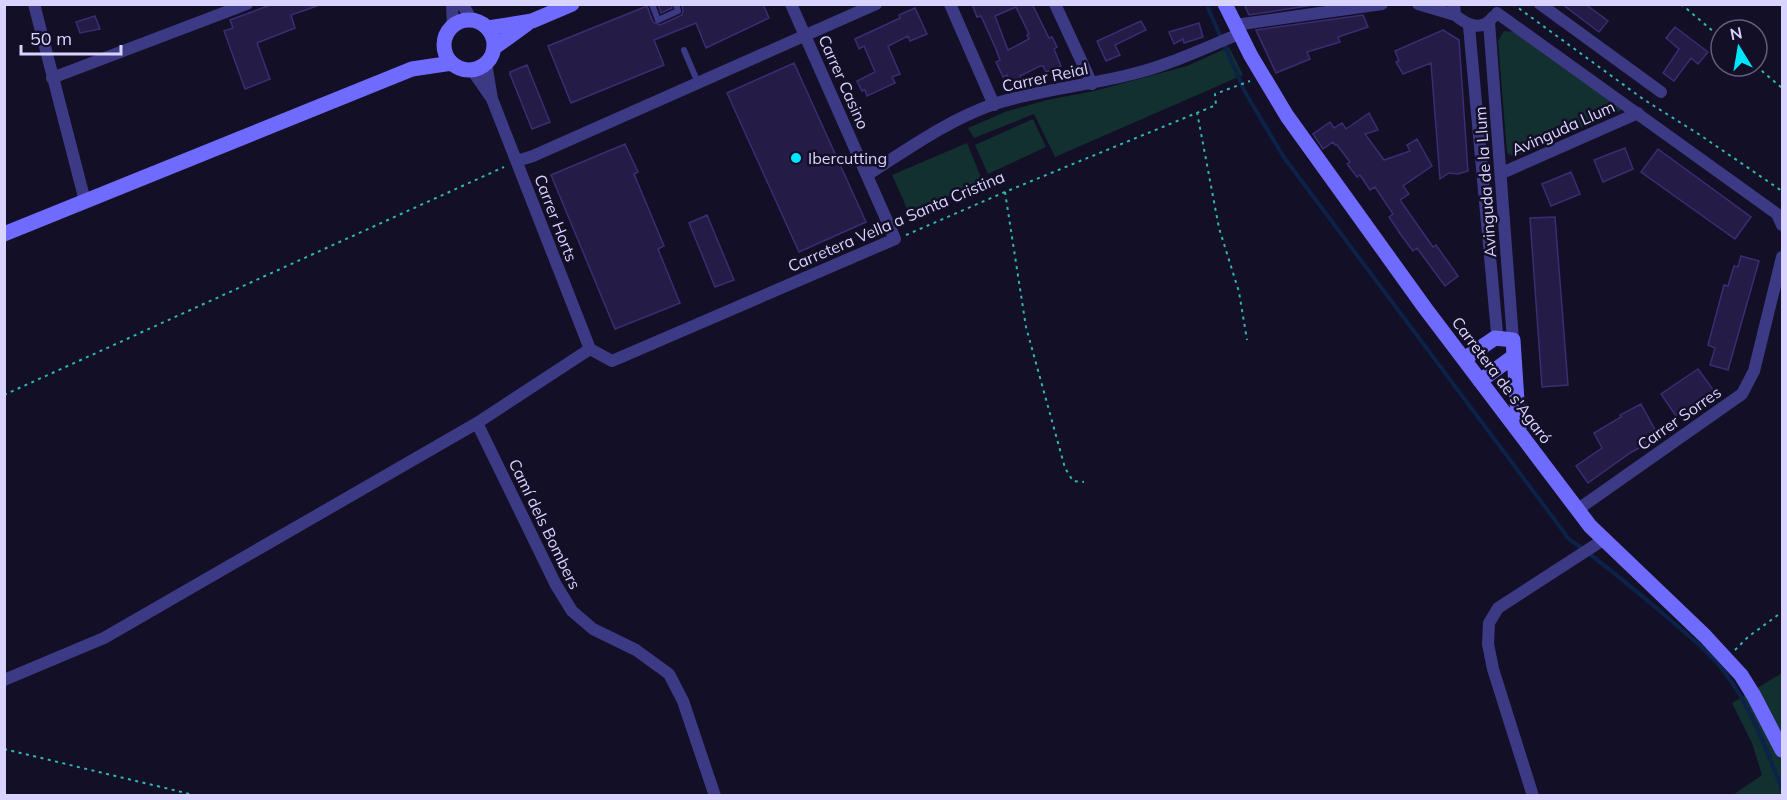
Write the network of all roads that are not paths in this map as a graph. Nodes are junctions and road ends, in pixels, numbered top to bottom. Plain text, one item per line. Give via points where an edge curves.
1 (34, 4) edge
2 (248, 4) edge
3 (452, 4) edge
4 (462, 4) edge
5 (572, 4) edge
6 (652, 4) edge
7 (676, 4) edge
8 (791, 4) edge
9 (876, 4) edge
10 (950, 4) edge
11 (1055, 4) edge
12 (1225, 4) edge
13 (1382, 4) edge
14 (1418, 4) edge
15 (1540, 4) edge
16 (1366, 6) edge
17 (1454, 10) edge
18 (1494, 13) edge
19 (472, 20) junction
20 (532, 21) junction
21 (453, 26) junction
22 (1469, 26) junction
23 (488, 28) junction
24 (1235, 32) junction
25 (805, 36) junction
26 (444, 44) junction
27 (495, 47) junction
28 (684, 50) dead end
29 (452, 63) junction
30 (486, 63) junction
31 (412, 69) junction
32 (472, 70) junction
33 (52, 78) junction
34 (698, 83) junction
35 (1092, 84) junction
36 (1661, 92) dead end
37 (492, 99) junction
38 (994, 105) junction
39 (1638, 113) junction
40 (517, 161) junction
41 (1502, 173) junction
42 (867, 175) junction
43 (85, 201) junction
44 (1782, 225) edge
45 (4, 234) edge
46 (896, 240) joint
47 (1782, 257) edge
48 (1495, 338) junction
49 (1513, 340) junction
50 (590, 349) junction
51 (1514, 356) junction
52 (1464, 359) junction
53 (1480, 381) junction
54 (477, 423) junction
55 (1519, 431) junction
56 (1577, 510) junction
57 (1600, 542) junction
58 (4, 680) edge
59 (1782, 750) edge
60 (715, 795) edge
61 (1533, 795) edge

1 - 33 street
2 - 33 street
3 - 21 street
4 - 19 street
5 - 20 street
6 - 7 lane via 658,20 678,11
8 - 25 street, Carrer Casino
9 - 25 street
10 - 38 street
11 - 35 street
12 - 24 street, Carretera de s'Agaró
13 - 16 street, Carrer Reial
14 - 17 street
15 - 36 street
16 - 24 street, Carrer Reial
17 - 22 street
18 - 22 street via 1480,26
18 - 39 street
18 - 41 street, Avinguda de la Llum
19 - 21 street
19 - 23 street
20 - 23 street
20 - 27 street
21 - 26 street
22 - 48 street, Avinguda de la Llum
23 - 27 street
24 - 35 street, Carrer Reial via 1166,65
24 - 52 street, Carretera de s'Agaró via 1303,141
25 - 34 street
25 - 42 street, Carrer Casino
26 - 29 street
26 - 31 street
27 - 30 street
28 - 34 lane
29 - 31 street
29 - 32 street
30 - 32 street
30 - 37 street, Carrer Horts
31 - 43 street
32 - 37 street, Carrer Horts
33 - 43 street
34 - 40 street
35 - 38 street, Carrer Reial
37 - 40 street, Carrer Horts
38 - 42 street, Carrer Reial via 939,128
39 - 41 street, Avinguda Llum
39 - 44 street via 1777,214
40 - 50 street, Carrer Horts
41 - 49 street, Avinguda de la Llum
42 - 46 street, Carrer Casino
43 - 45 street
46 - 50 street, Carretera Vella a Santa Cristina via 612,361
47 - 56 street, Carrer Sorres via 1754,371 1742,394
48 - 49 street
48 - 52 street
49 - 51 street
50 - 54 street
51 - 53 street
51 - 55 street
52 - 53 street, Carretera de s'Agaró
53 - 55 street, Carretera de s'Agaró
54 - 58 street via 105,638
54 - 60 street, Camí dels Bombers via 572,611 592,629 636,650 669,674 683,701
55 - 56 street, Carretera de s'Agaró
56 - 57 street, Carretera de s'Agaró
57 - 59 street, Carretera de s'Agaró via 1726,658 1754,696
57 - 61 street via 1497,608 1489,623 1493,669

